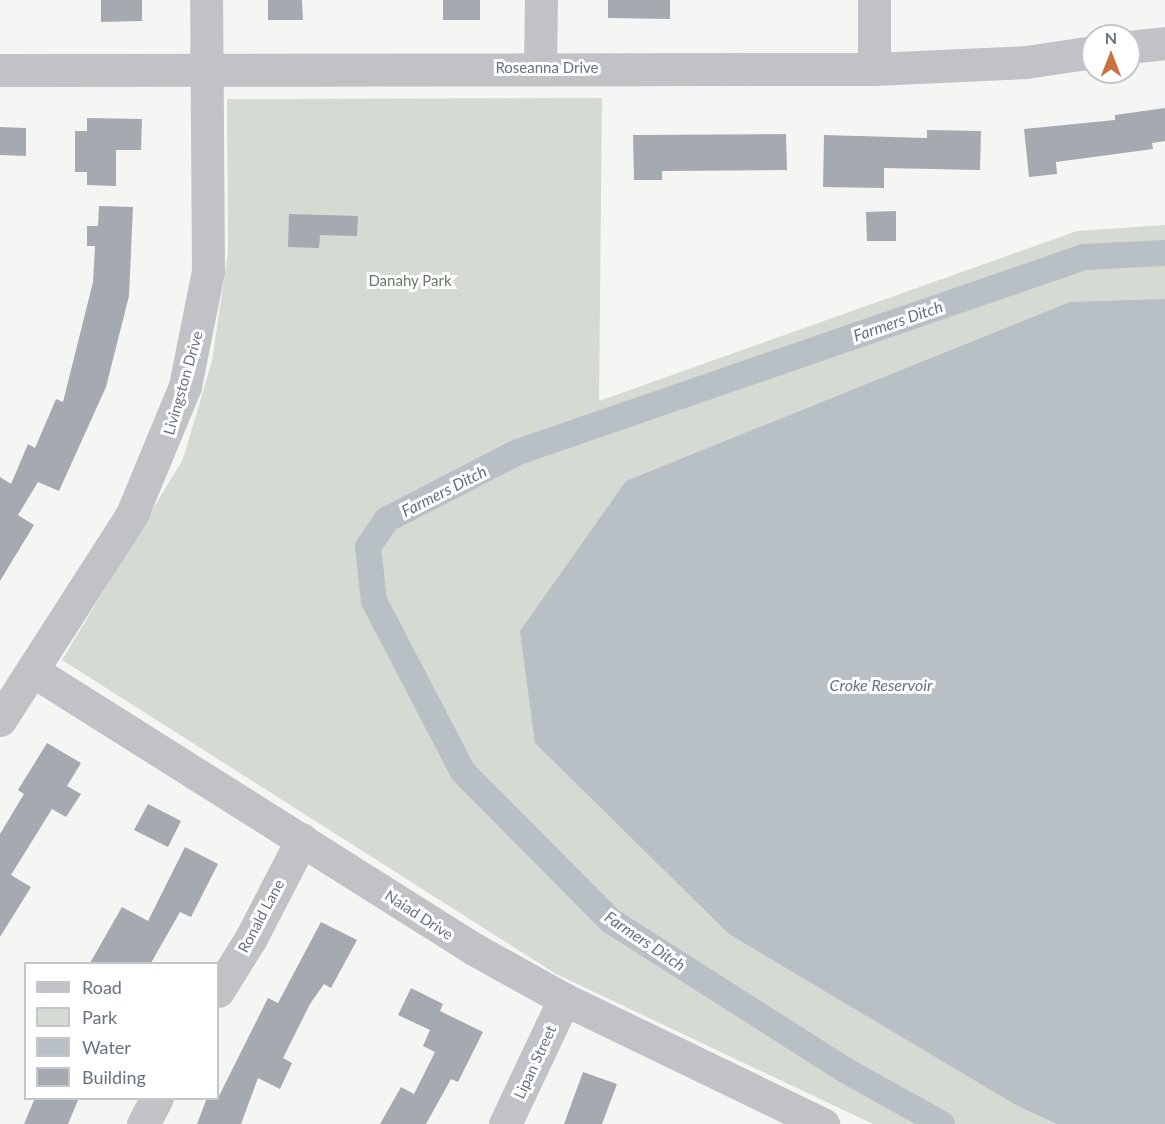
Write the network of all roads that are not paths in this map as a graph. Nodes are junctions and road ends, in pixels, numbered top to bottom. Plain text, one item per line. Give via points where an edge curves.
1 (206, 0) edge
2 (540, 0) edge
3 (874, 0) edge
4 (1165, 42) edge
5 (1141, 45) edge
6 (1081, 54) edge
7 (540, 68) junction
8 (206, 69) junction
9 (874, 69) junction
10 (0, 70) edge
11 (33, 671) junction
12 (0, 720) edge
13 (302, 838) junction
14 (219, 989) edge
15 (564, 999) junction
16 (156, 1100) edge
17 (144, 1124) edge
18 (505, 1124) edge
19 (823, 1124) edge

1 - 8 street, Livingston Drive
2 - 7 street
3 - 9 street
4 - 5 street
6 - 9 street, Roseanna Drive via 1026,62
7 - 8 street, Roseanna Drive
7 - 9 street, Roseanna Drive
8 - 10 street, Roseanna Drive
8 - 11 street, Livingston Drive via 208,271 187,377 171,429 132,514
11 - 12 street, Livingston Drive
11 - 13 street, Naiad Drive
13 - 14 street, Ronald Lane via 251,938
13 - 15 street, Naiad Drive via 432,924
15 - 18 street, Lipan Street
15 - 19 street, Naiad Drive
16 - 17 street

